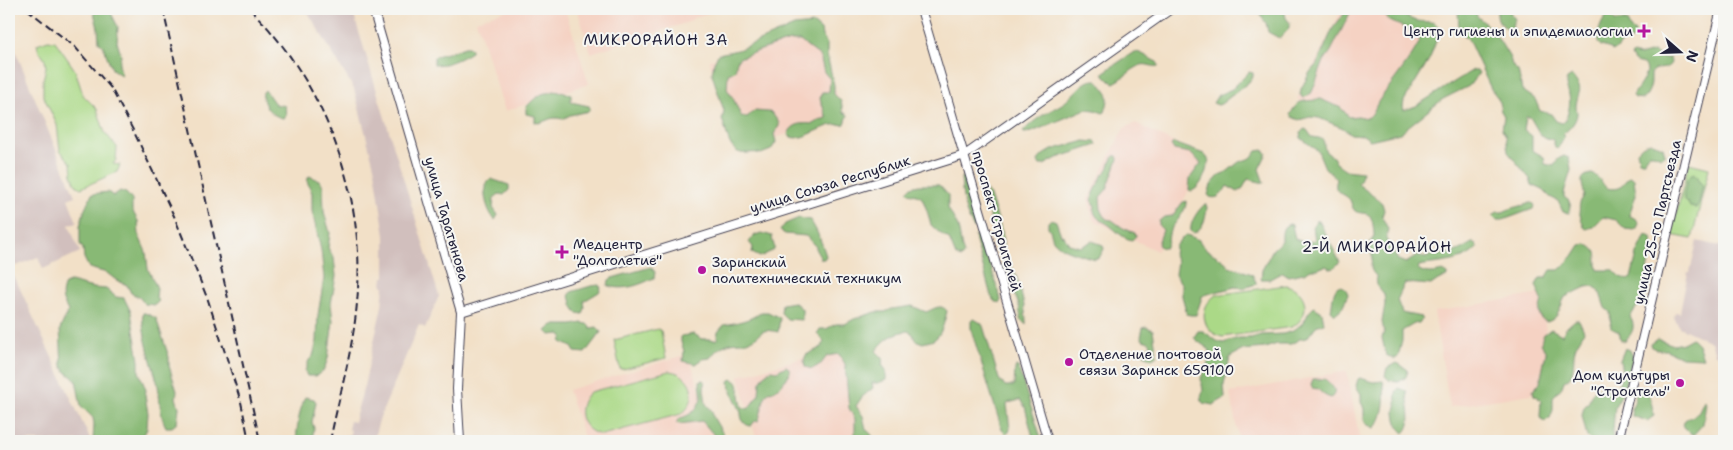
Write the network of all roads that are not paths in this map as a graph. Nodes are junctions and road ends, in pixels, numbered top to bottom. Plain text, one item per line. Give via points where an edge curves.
1 (373, 9) edge
2 (921, 9) edge
3 (1170, 9) edge
4 (1721, 9) edge
5 (965, 155) junction
6 (462, 312) junction
7 (460, 441) edge
8 (1048, 441) edge
9 (1618, 441) edge

1 - 6 street, улица Таратынова
2 - 5 street, проспект Строителей
3 - 5 street, улица Союза Республик
4 - 9 street, улица 25-го Партсъезда
5 - 6 street, улица Союза Республик
5 - 8 street, проспект Строителей
6 - 7 street, улица Таратынова via 457,389

